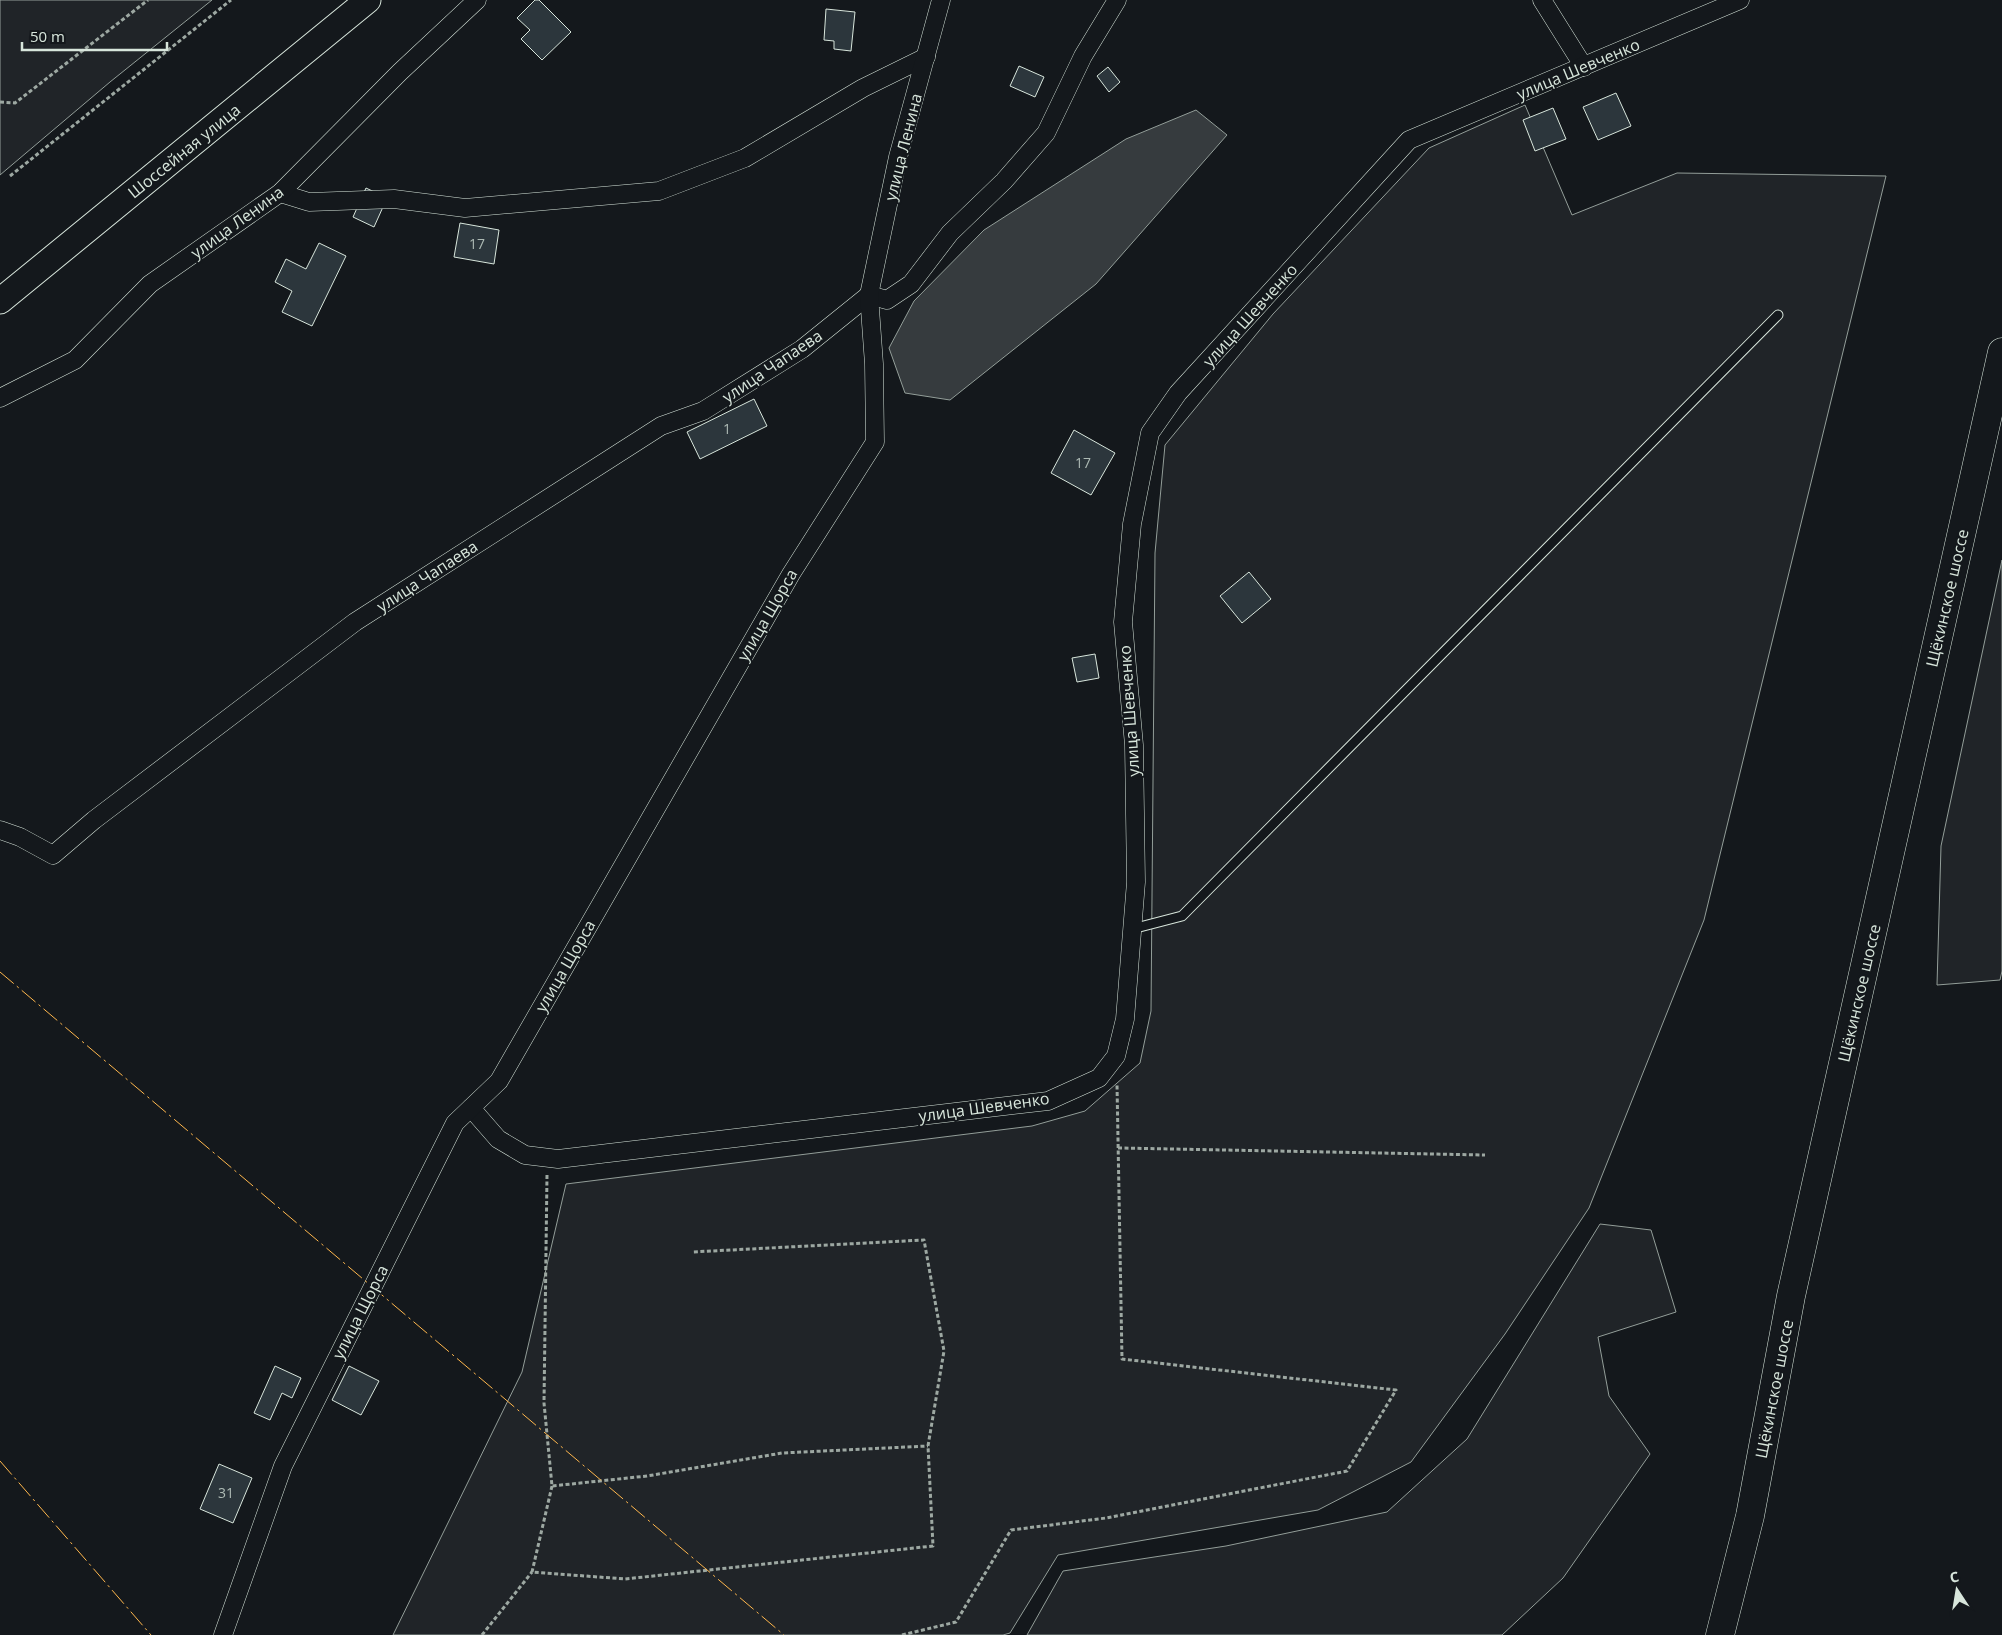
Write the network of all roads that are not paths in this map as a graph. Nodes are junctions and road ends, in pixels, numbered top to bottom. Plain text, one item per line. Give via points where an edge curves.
1 (368, 0) edge
2 (477, 0) edge
3 (941, 0) edge
4 (1117, 0) edge
5 (1542, 0) edge
6 (1740, 0) edge
7 (926, 57) junction
8 (1584, 67) junction
9 (280, 193) junction
10 (869, 295) junction
11 (0, 301) edge
12 (1778, 315) dead end
13 (2002, 352) edge
14 (0, 398) edge
15 (0, 830) edge
16 (1132, 929) junction
17 (471, 1108) junction
18 (223, 1635) edge
19 (1720, 1635) edge

1 - 11 main road, Шоссейная улица
2 - 9 street, улица Ленина
3 - 7 street, улица Ленина
4 - 10 street via 1083,56 1046,133 1004,181 950,233 911,284 887,300
5 - 8 street
6 - 8 street, улица Шевченко
7 - 9 street via 863,88 745,158 659,191 465,208 394,199 309,202
7 - 10 street, улица Ленина via 898,157
8 - 16 street, улица Шевченко via 1410,140 1178,393 1150,432 1132,524 1122,622 1134,746 1136,882
9 - 14 street, улица Ленина via 150,284 75,360
10 - 15 street, улица Чапаева via 802,349 703,411 661,426 355,622 94,820 53,855
10 - 17 street, улица Щорса via 875,442 791,574 499,1080
12 - 16 lane via 1182,916
13 - 19 main road, Щёкинское шоссе via 1792,1296 1750,1516
16 - 17 street, улица Шевченко via 1125,1019 1116,1056 1099,1078 1048,1101 558,1159 525,1155 498,1140
17 - 18 street, улица Щорса via 455,1124 283,1466

